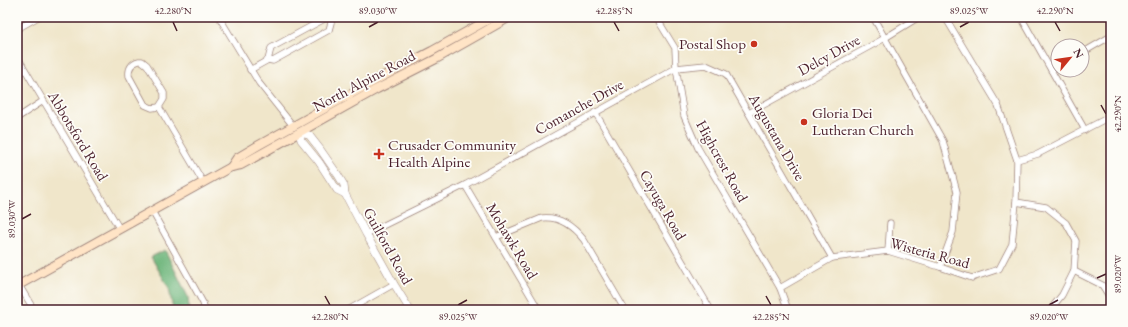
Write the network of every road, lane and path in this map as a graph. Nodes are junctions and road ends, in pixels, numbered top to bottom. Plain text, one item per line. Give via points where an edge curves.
1 (38, 17) edge
2 (219, 17) edge
3 (329, 17) edge
4 (493, 17) edge
5 (510, 17) edge
6 (656, 17) edge
7 (874, 17) edge
8 (919, 17) edge
9 (945, 17) edge
10 (1020, 17) edge
11 (17, 29) edge
12 (1111, 36) edge
13 (885, 38) junction
14 (1090, 48) edge
15 (17, 56) edge
16 (268, 60) junction
17 (676, 68) junction
18 (1050, 68) edge
19 (250, 70) junction
20 (1056, 78) edge
21 (43, 101) junction
22 (159, 107) junction
23 (595, 112) junction
24 (749, 113) junction
25 (1111, 116) edge
26 (17, 118) edge
27 (293, 126) junction
28 (1085, 130) junction
29 (299, 133) junction
30 (1017, 160) junction
31 (230, 167) junction
32 (203, 182) junction
33 (465, 185) junction
34 (1016, 202) junction
35 (152, 211) junction
36 (890, 223) dead end
37 (119, 228) junction
38 (366, 234) junction
39 (496, 237) junction
40 (888, 251) junction
41 (832, 258) junction
42 (940, 267) junction
43 (1074, 271) junction
44 (18, 284) edge
45 (394, 284) junction
46 (780, 288) junction
47 (1111, 299) edge
48 (34, 310) edge
49 (206, 310) edge
50 (348, 310) edge
51 (410, 310) edge
52 (538, 310) edge
53 (625, 310) edge
54 (711, 310) edge
55 (788, 310) edge
56 (1050, 310) edge

1 - 11 street
2 - 19 street
3 - 16 street via 271,48
3 - 16 street via 332,19 329,30 273,61
4 - 27 main road, North Alpine Road
5 - 29 main road, North Alpine Road
6 - 17 street, Highcrest Road via 675,48
7 - 13 street
8 - 13 street, Delcy Drive
9 - 30 street, Wisteria Road via 998,105
10 - 18 street
12 - 14 street
13 - 24 street, Delcy Drive
13 - 42 street via 943,141 957,192 953,232
15 - 21 street, Abbotsford Road
16 - 19 street
17 - 23 street, Comanche Drive
17 - 24 street, Augustana Drive via 706,65 726,74
17 - 46 street, Highcrest Road via 684,116
19 - 27 street
20 - 28 street
21 - 26 street
21 - 37 street, Abbotsford Road
22 - 22 street via 164,99 164,93 148,65 142,61 136,62 130,67 129,76 146,105 152,108
22 - 32 street
23 - 33 street, Comanche Drive
23 - 54 street, Cayuga Road
24 - 41 street, Augustana Drive
25 - 28 street
27 - 29 street
27 - 31 main road, North Alpine Road via 237,158
28 - 30 street via 1038,154
29 - 31 main road, North Alpine Road via 240,165
29 - 38 street, Guilford Road via 301,140 320,162 337,190 345,194
30 - 34 street, Wisteria Road
31 - 32 main road, North Alpine Road
32 - 35 main road, North Alpine Road
33 - 38 street, Comanche Drive
33 - 39 street, Mohawk Road
34 - 42 street, Wisteria Road via 1012,244 999,269 972,278
34 - 43 street via 1046,207 1066,222 1076,241
35 - 37 main road, North Alpine Road
35 - 49 street
36 - 40 street
37 - 44 main road, North Alpine Road
38 - 45 street, Guilford Road
39 - 52 street, Mohawk Road
39 - 53 street via 542,218 554,218 566,223 584,240
40 - 41 street, Wisteria Road
40 - 42 street, Wisteria Road
41 - 46 street, Wisteria Road
43 - 47 street via 1102,285
43 - 56 street via 1062,295
44 - 48 street
45 - 50 street
45 - 51 street, Guilford Road
46 - 55 street, Highcrest Road

